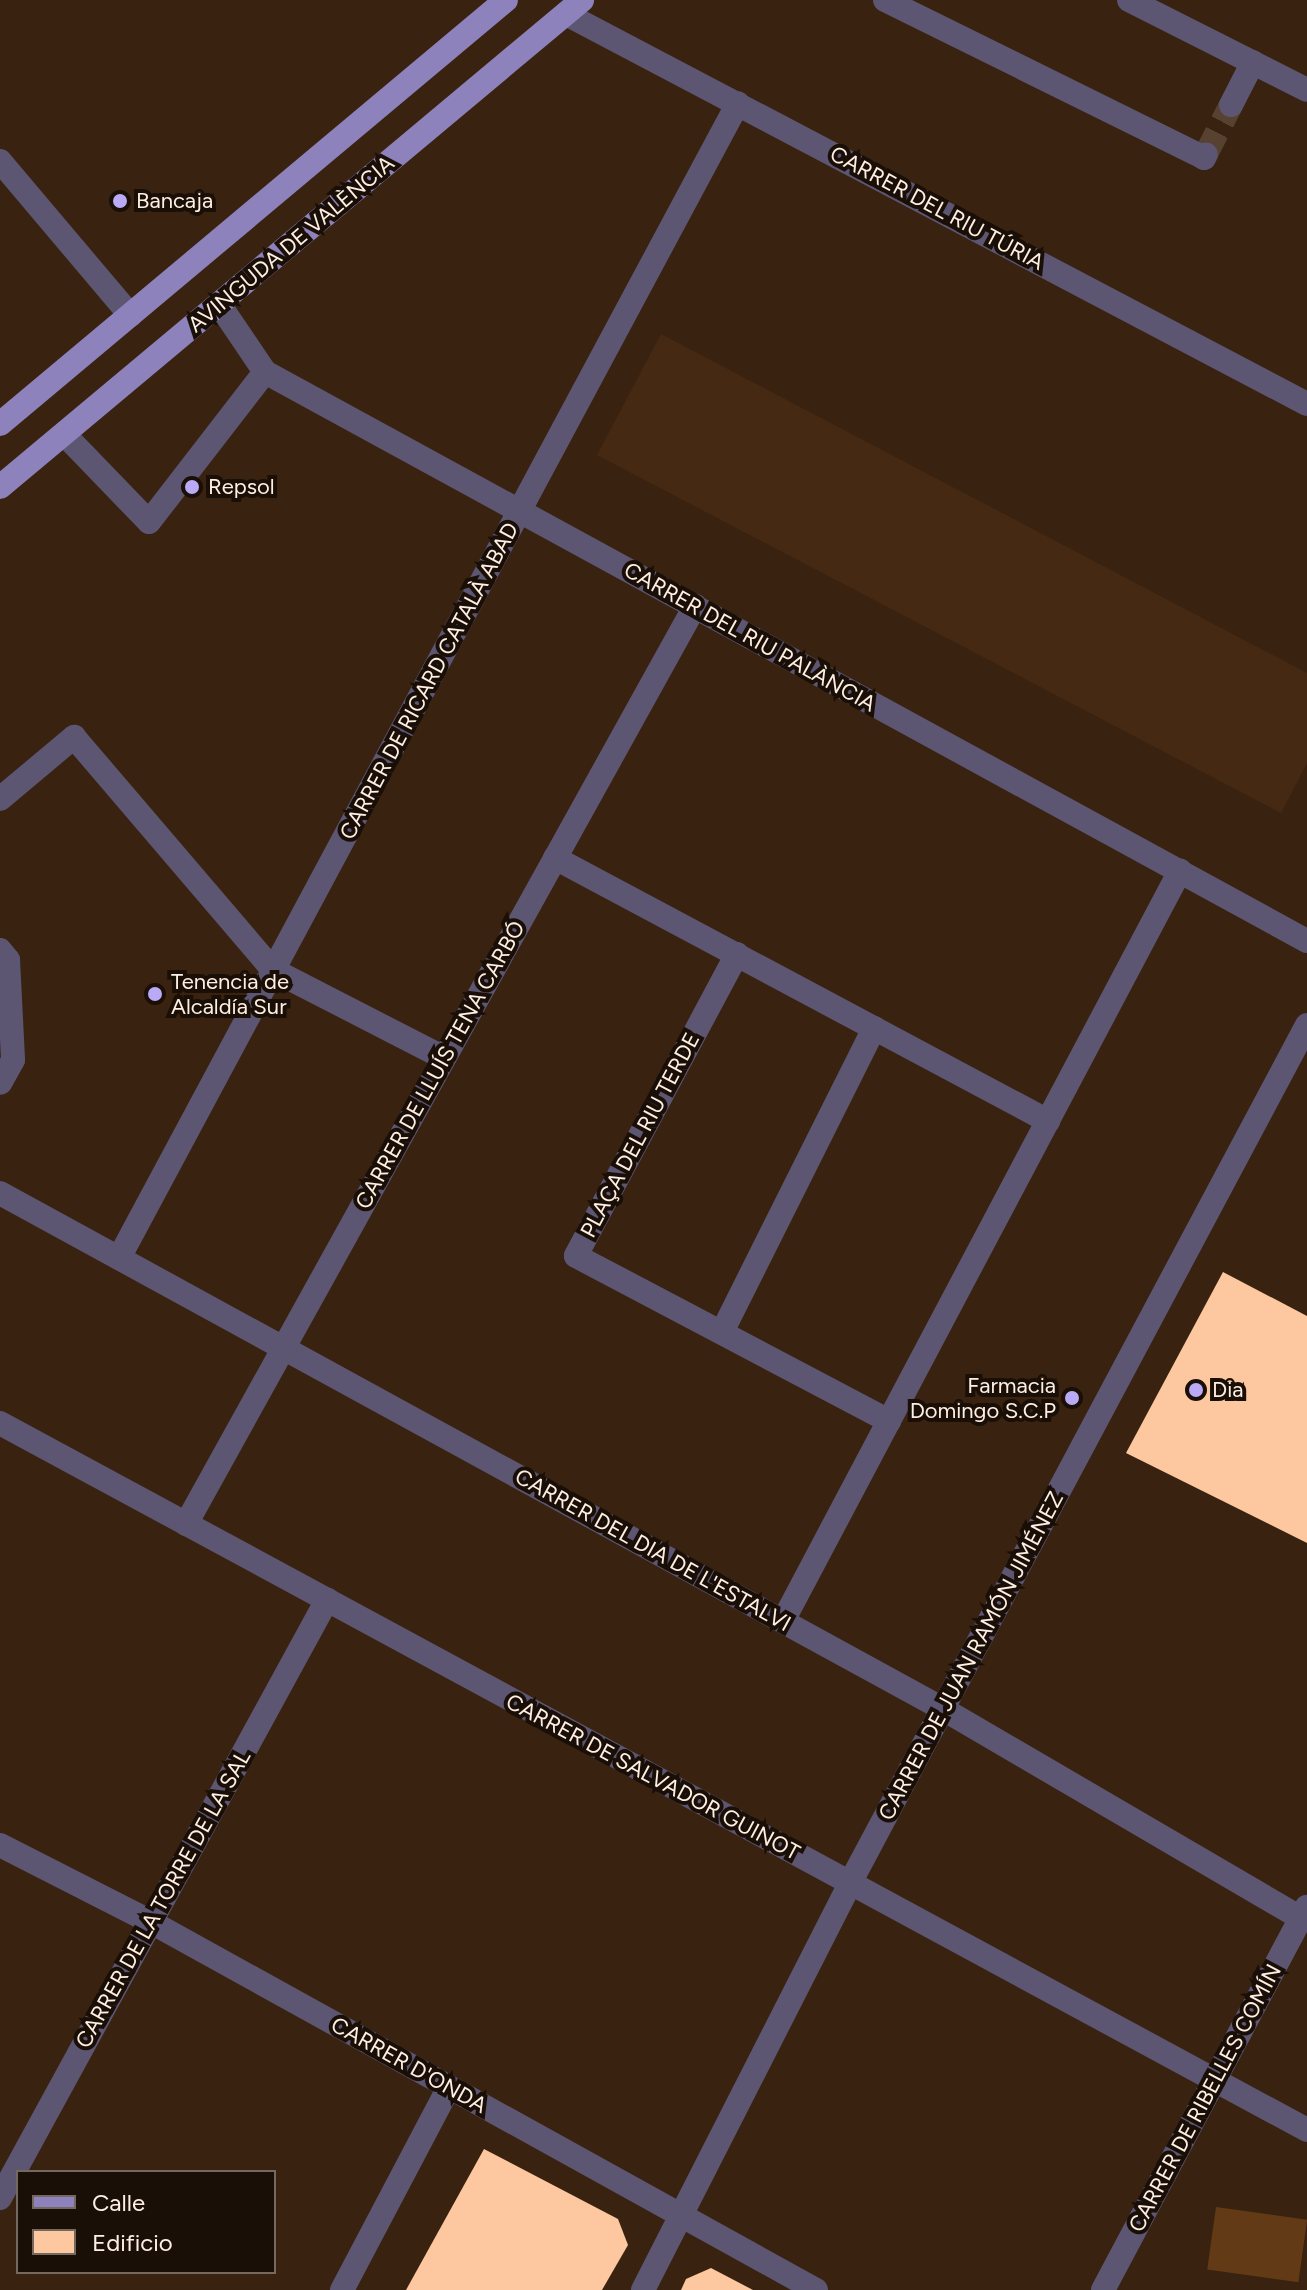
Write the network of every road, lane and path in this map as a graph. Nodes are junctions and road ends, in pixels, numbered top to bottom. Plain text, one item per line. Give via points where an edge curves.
1 (506, 0) edge
2 (885, 0) edge
3 (1129, 0) edge
4 (574, 7) edge
5 (1253, 62) junction
6 (1307, 90) edge
7 (738, 103) junction
8 (1231, 105) tunnel mouth
9 (1206, 154) dead end
10 (0, 161) edge
11 (219, 304) junction
12 (130, 315) junction
13 (265, 372) junction
14 (1307, 404) edge
15 (0, 424) edge
16 (64, 434) junction
17 (0, 487) edge
18 (520, 511) junction
19 (695, 606) junction
20 (0, 799) edge
21 (555, 858) junction
22 (1180, 871) junction
23 (1307, 941) edge
24 (0, 950) edge
25 (737, 954) junction
26 (273, 970) junction
27 (1307, 1025) edge
28 (874, 1028) junction
29 (444, 1058) junction
30 (0, 1083) edge
31 (1048, 1121) junction
32 (0, 1193) edge
33 (119, 1258) junction
34 (722, 1332) junction
35 (284, 1348) junction
36 (889, 1421) junction
37 (0, 1423) edge
38 (186, 1524) junction
39 (327, 1600) junction
40 (783, 1621) junction
41 (943, 1709) junction
42 (0, 1845) edge
43 (850, 1883) junction
44 (1304, 1913) edge
45 (151, 1922) junction
46 (1213, 2079) junction
47 (449, 2087) junction
48 (1307, 2130) edge
49 (0, 2198) edge
50 (682, 2216) junction
51 (342, 2290) edge
52 (643, 2290) edge
53 (816, 2290) edge
54 (1103, 2290) edge

1 - 12 main road
2 - 9 street via 1204,158
3 - 5 street
4 - 7 street, CARRER DEL RIU TÚRIA
4 - 11 main road, AVINGUDA DE VALÈNCIA
5 - 6 street
5 - 8 street
7 - 14 street, CARRER DEL RIU TÚRIA
7 - 18 street, CARRER DE RICARD CATALÀ ABAD
10 - 12 street
11 - 13 street, CARRER DEL RIU PALÀNCIA
11 - 16 main road, AVINGUDA DE VALÈNCIA
12 - 15 main road
13 - 16 street via 149,522
13 - 18 street, CARRER DEL RIU PALÀNCIA
16 - 17 main road, AVINGUDA DE VALÈNCIA
18 - 19 street, CARRER DEL RIU PALÀNCIA
18 - 26 street, CARRER DE RICARD CATALÀ ABAD
19 - 21 street, CARRER DE LLUÍS TENA CARBÓ
19 - 22 street, CARRER DEL RIU PALÀNCIA
20 - 26 street via 74,737
21 - 25 street
21 - 29 street, CARRER DE LLUÍS TENA CARBÓ
22 - 23 street, CARRER DEL RIU PALÀNCIA
22 - 31 street
24 - 30 street via 8,960 13,1060
25 - 28 street
25 - 34 street, PLAÇA DEL RIU TERDE via 576,1256
26 - 29 street
26 - 33 street, CARRER DE RICARD CATALÀ ABAD
27 - 41 street, CARRER DE JUAN RAMÓN JIMÉNEZ
28 - 31 street
28 - 34 street
29 - 35 street, CARRER DE LLUÍS TENA CARBÓ
31 - 36 street
32 - 33 street, CARRER DEL DIA DE L'ESTALVI
33 - 35 street, CARRER DEL DIA DE L'ESTALVI
34 - 36 street, PLAÇA DEL RIU TERDE
35 - 38 street, CARRER DE LLUÍS TENA CARBÓ
35 - 40 street, CARRER DEL DIA DE L'ESTALVI
36 - 40 street
37 - 38 street, CARRER DE SALVADOR GUINOT
38 - 39 street, CARRER DE SALVADOR GUINOT
39 - 43 street, CARRER DE SALVADOR GUINOT
39 - 45 street, CARRER DE LA TORRE DE LA SAL
40 - 41 street, CARRER DEL DIA DE L'ESTALVI
41 - 43 street, CARRER DE JUAN RAMÓN JIMÉNEZ
41 - 44 street, CARRER DEL DIA DE L'ESTALVI
42 - 45 street, CARRER D'ONDA
43 - 46 street, CARRER DE SALVADOR GUINOT
43 - 50 street, CARRER DE JUAN RAMÓN JIMÉNEZ
44 - 46 street, CARRER DE RIBELLES COMÍN
45 - 47 street, CARRER D'ONDA
45 - 49 street, CARRER DE LA TORRE DE LA SAL
46 - 48 street, CARRER DE SALVADOR GUINOT
46 - 54 street, CARRER DE RIBELLES COMÍN
47 - 50 street, CARRER D'ONDA
47 - 51 street
50 - 52 street, CARRER DE JUAN RAMÓN JIMÉNEZ
50 - 53 street, CARRER D'ONDA

